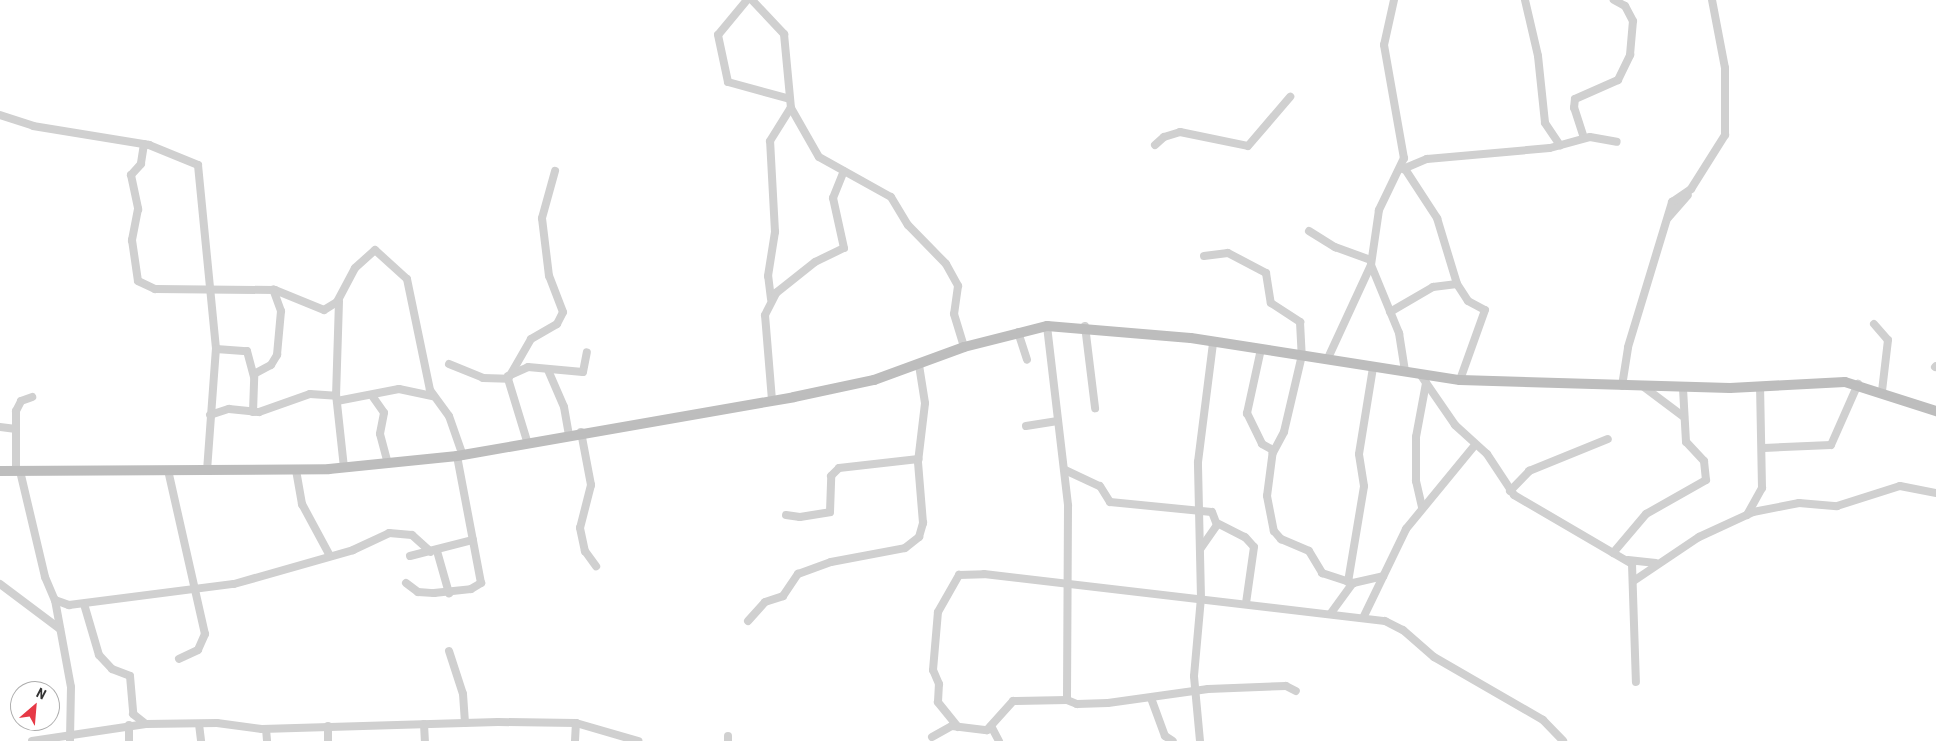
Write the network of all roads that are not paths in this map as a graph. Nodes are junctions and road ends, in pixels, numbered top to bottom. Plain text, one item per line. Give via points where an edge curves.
1 (747, 0) edge
2 (752, 0) edge
3 (1394, 0) edge
4 (1526, 0) edge
5 (1614, 0) edge
6 (1712, 0) edge
7 (1290, 97) dead end
8 (790, 99) junction
9 (791, 108) junction
10 (0, 115) edge
11 (1584, 138) junction
12 (1617, 142) dead end
13 (144, 144) junction
14 (1155, 145) dead end
15 (1560, 145) junction
16 (1404, 169) junction
17 (555, 171) dead end
18 (844, 171) junction
19 (1309, 231) dead end
20 (1204, 256) dead end
21 (1371, 262) junction
22 (1457, 284) junction
23 (207, 289) junction
24 (273, 289) junction
25 (771, 298) junction
26 (339, 300) junction
27 (1390, 312) junction
28 (1874, 324) dead end
29 (1047, 326) junction
30 (1086, 326) junction
31 (1018, 332) junction
32 (1213, 343) junction
33 (964, 347) junction
34 (216, 349) junction
35 (1261, 349) junction
36 (587, 352) dead end
37 (1302, 355) junction
38 (1328, 358) junction
39 (1027, 360) dead end
40 (449, 364) dead end
41 (919, 365) junction
42 (1373, 368) junction
43 (548, 370) junction
44 (1405, 371) junction
45 (1420, 374) junction
46 (254, 377) junction
47 (508, 378) junction
48 (1460, 380) junction
49 (1426, 383) junction
50 (1858, 384) junction
51 (1622, 386) junction
52 (1760, 386) junction
53 (1644, 387) junction
54 (1683, 388) junction
55 (1882, 391) junction
56 (373, 396) junction
57 (433, 396) junction
58 (32, 397) dead end
59 (336, 399) junction
60 (772, 400) junction
61 (1095, 408) dead end
62 (1936, 411) edge
63 (253, 412) junction
64 (210, 415) junction
65 (1684, 417) junction
66 (1058, 421) junction
67 (1026, 426) dead end
68 (0, 427) edge
69 (16, 429) junction
70 (581, 432) junction
71 (569, 435) junction
72 (1608, 439) dead end
73 (527, 441) junction
74 (1475, 445) junction
75 (1764, 448) junction
76 (1273, 453) junction
77 (460, 456) junction
78 (918, 458) junction
79 (388, 463) junction
80 (344, 468) junction
81 (168, 470) junction
82 (207, 470) junction
83 (296, 470) junction
84 (1065, 470) junction
85 (0, 471) edge
86 (18, 471) junction
87 (1510, 491) junction
88 (1936, 493) edge
89 (1422, 507) junction
90 (1201, 510) junction
91 (786, 514) dead end
92 (1747, 515) junction
93 (1217, 523) junction
94 (472, 540) junction
95 (1201, 548) junction
96 (434, 552) junction
97 (1613, 553) junction
98 (330, 556) junction
99 (410, 556) dead end
100 (1628, 560) junction
101 (1656, 563) junction
102 (596, 566) dead end
103 (1383, 576) junction
104 (1635, 580) junction
105 (1350, 582) junction
106 (406, 583) dead end
107 (0, 584) edge
108 (1069, 585) junction
109 (197, 587) junction
110 (449, 593) junction
111 (1201, 598) junction
112 (55, 600) junction
113 (1246, 603) junction
114 (84, 604) junction
115 (1331, 613) junction
116 (1364, 616) junction
117 (748, 621) dead end
118 (60, 629) junction
119 (448, 652) dead end
120 (179, 659) dead end
121 (1636, 682) dead end
122 (1194, 691) junction
123 (1296, 691) dead end
124 (1151, 698) junction
125 (1067, 700) junction
126 (465, 723) junction
127 (576, 723) junction
128 (146, 724) junction
129 (199, 724) junction
130 (424, 724) junction
131 (129, 725) junction
132 (328, 726) junction
133 (991, 726) junction
134 (958, 727) junction
135 (266, 729) junction
136 (70, 737) edge
137 (932, 737) dead end
138 (32, 741) edge
139 (128, 741) edge
140 (201, 741) edge
141 (267, 741) edge
142 (328, 741) edge
143 (425, 741) edge
144 (575, 741) edge
145 (638, 741) edge
146 (998, 741) edge
147 (1174, 741) edge
148 (1200, 741) edge
149 (1563, 741) edge

1 - 8 street via 718,35 728,82
2 - 8 street via 786,40
3 - 16 street via 1384,45 1398,109
4 - 15 street via 1538,56 1542,112
5 - 11 street via 1625,6 1633,21 1630,55 1618,80 1575,99 1574,108
6 - 51 street via 1725,68 1727,127 1689,190 1672,202 1628,347
7 - 14 street via 1248,146 1180,132
8 - 9 street
9 - 18 street via 819,157
9 - 25 street via 770,141 775,232 768,272
10 - 13 street via 32,126
11 - 12 street
11 - 15 street
13 - 23 street via 192,160 201,171
13 - 23 street via 141,164 131,175 138,209 132,240 135,277 155,289
15 - 16 street via 1427,159
16 - 21 street via 1380,210
16 - 22 street via 1437,218
17 - 47 street via 542,218 549,276 563,312 557,324 531,340
18 - 25 street via 833,198 844,228 844,248 815,262
18 - 33 street via 867,180 890,197 908,225 946,264 958,286 954,314
19 - 21 street via 1335,247
20 - 37 street via 1222,252 1266,272 1271,303 1300,322
21 - 27 street
21 - 38 street
22 - 27 street via 1434,287
22 - 48 street via 1468,301 1485,311
23 - 24 street
23 - 34 street
24 - 26 street via 318,309 330,309
24 - 46 street via 281,311 276,358
25 - 60 street via 763,328
26 - 57 street via 348,277 373,249 402,274
26 - 59 street
27 - 44 street via 1401,340
28 - 55 street via 1888,340
29 - 30 street
29 - 31 street
29 - 66 street
30 - 32 street
30 - 61 street
31 - 33 street
31 - 39 street
32 - 35 street
32 - 90 street via 1199,446
33 - 41 street
34 - 46 street via 247,351
34 - 64 street
35 - 37 street
35 - 76 street via 1247,413 1262,444 1272,448
36 - 43 street via 586,371
37 - 38 street
37 - 76 street via 1287,422
38 - 42 street
40 - 47 street via 483,378
41 - 60 street via 874,380
41 - 78 street via 924,403
42 - 44 street
42 - 105 street via 1359,454 1364,491
43 - 47 street via 523,368
43 - 71 street via 564,407
44 - 45 street
45 - 48 street
45 - 49 street
46 - 63 street
47 - 73 street
48 - 51 street
49 - 74 street
49 - 89 street via 1416,438 1416,481
50 - 52 street via 1833,381
50 - 55 street
50 - 75 street via 1831,445
51 - 53 street
52 - 54 street
52 - 75 street
53 - 54 street
53 - 65 street
54 - 65 street
55 - 62 street
56 - 57 street via 405,389
56 - 59 street
56 - 79 street via 384,413 380,437
57 - 77 street via 449,416
58 - 69 street via 17,406
59 - 63 street via 305,395
59 - 80 street
60 - 70 street
63 - 64 street via 225,410
64 - 82 street
65 - 97 street via 1687,445 1704,462 1706,480 1646,514
66 - 67 street
66 - 84 street
68 - 69 street
69 - 86 street
70 - 71 street
70 - 102 street via 592,485 580,528 585,551
71 - 73 street
72 - 87 street via 1529,471
73 - 77 street
74 - 87 street via 1493,462
74 - 89 street
75 - 92 street via 1762,488
76 - 105 street via 1267,496 1274,531 1280,539 1309,551 1318,570
77 - 79 street
77 - 94 street
78 - 91 street via 839,468 831,476 830,512 800,517
78 - 117 street via 923,523 919,537 905,548 831,562 798,574 782,596 765,602
79 - 80 street
80 - 83 street
81 - 82 street
81 - 86 street
81 - 109 street via 181,544
82 - 83 street
83 - 98 street via 302,504
84 - 90 street via 1100,486 1110,502
84 - 108 street
85 - 86 street
86 - 112 street via 28,518
87 - 97 street
88 - 92 street via 1900,486 1844,504 1799,503
89 - 103 street via 1399,540
90 - 93 street via 1214,514
90 - 95 street
92 - 101 street
93 - 95 street
93 - 113 street via 1245,537 1254,548
94 - 96 street
94 - 110 street via 481,582
95 - 111 street
96 - 98 street via 418,538 399,532
96 - 99 street
96 - 110 street
97 - 100 street
98 - 109 street via 234,584
100 - 101 street
100 - 104 street
101 - 104 street
103 - 105 street
103 - 116 street
104 - 121 street
105 - 115 street
106 - 110 street via 424,593
107 - 118 street
108 - 111 street
108 - 125 street
108 - 134 street via 966,574 949,586 938,612 933,670 939,684 938,705
109 - 114 street
109 - 120 street via 205,640 198,650
111 - 113 street
111 - 122 street
112 - 114 street
112 - 118 street
113 - 115 street
114 - 128 street via 99,655 112,669 130,676 133,714
115 - 116 street
116 - 149 street via 1403,630 1434,657 1543,720
118 - 136 street via 71,687
119 - 126 street via 463,694
122 - 123 street via 1286,686
122 - 124 street
122 - 148 street
124 - 125 street via 1077,704
124 - 147 street via 1165,736
125 - 133 street via 1013,701
126 - 127 street
126 - 130 street
127 - 144 street
127 - 145 street
128 - 129 street
128 - 131 street
129 - 135 street
129 - 140 street
130 - 132 street
130 - 143 street
131 - 136 street
131 - 139 street
132 - 135 street
132 - 142 street
133 - 134 street via 978,732
133 - 146 street
134 - 137 street via 942,728
135 - 141 street
136 - 138 street

